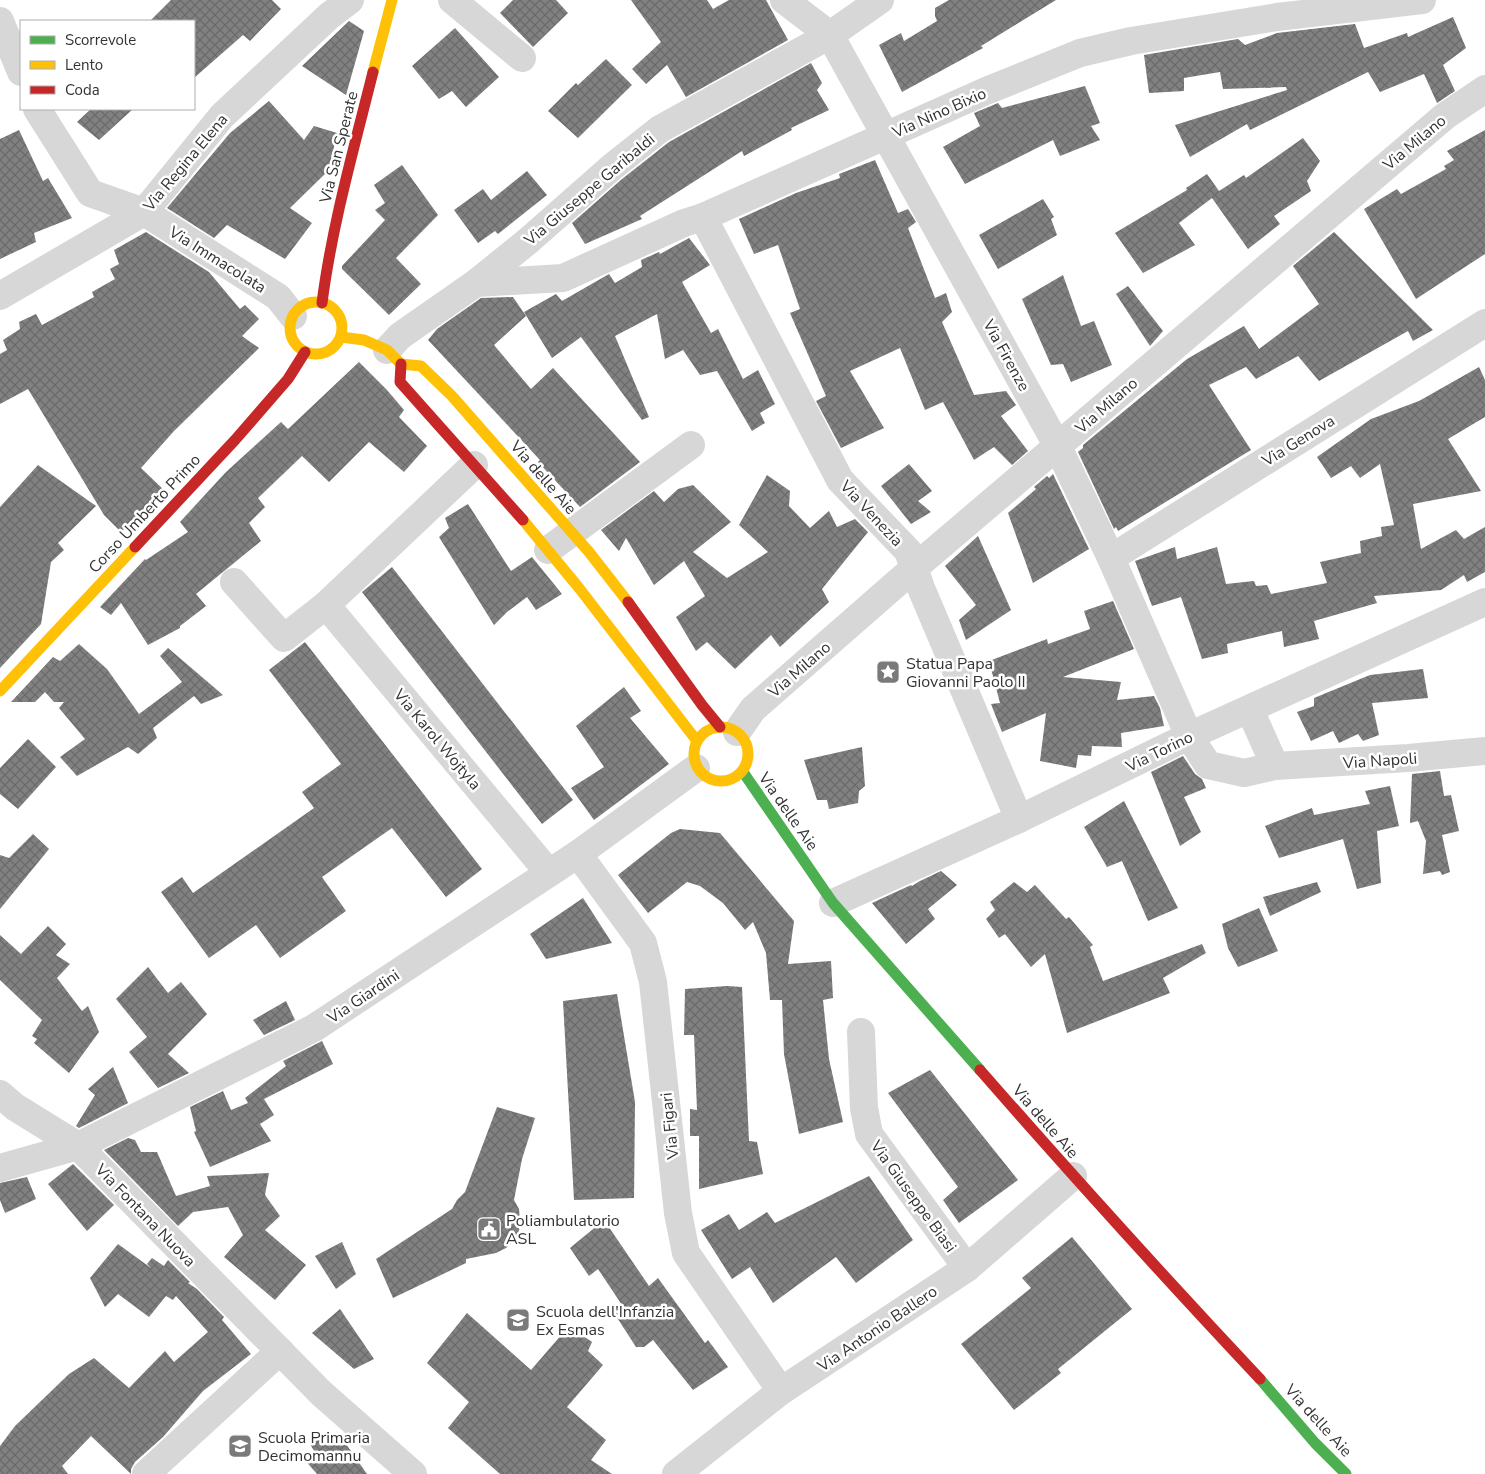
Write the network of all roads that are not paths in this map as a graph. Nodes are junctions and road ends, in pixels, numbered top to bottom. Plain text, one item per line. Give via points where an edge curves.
1 (350, 0) edge
2 (392, 0) edge
3 (452, 0) edge
4 (784, 0) edge
5 (880, 0) edge
6 (1422, 0) edge
7 (0, 21) edge
8 (830, 35) junction
9 (522, 58) dead end
10 (20, 70) edge
11 (1485, 89) edge
12 (38, 110) edge
13 (886, 137) junction
14 (144, 212) junction
15 (703, 217) junction
16 (476, 283) junction
17 (0, 296) edge
18 (322, 302) junction
19 (292, 316) junction
20 (1485, 322) edge
21 (341, 337) junction
22 (305, 352) junction
23 (394, 357) junction
24 (691, 445) dead end
25 (1058, 447) junction
26 (474, 465) junction
27 (572, 533) junction
28 (548, 550) junction
29 (1111, 558) junction
30 (913, 569) junction
31 (234, 582) dead end
32 (1485, 602) edge
33 (326, 605) junction
34 (0, 691) edge
35 (1250, 710) junction
36 (728, 729) junction
37 (1189, 736) junction
38 (697, 741) junction
39 (1485, 751) edge
40 (1275, 766) junction
41 (696, 768) junction
42 (743, 772) junction
43 (1019, 819) junction
44 (578, 854) junction
45 (549, 872) junction
46 (833, 903) junction
47 (861, 1032) dead end
48 (0, 1094) edge
49 (78, 1146) junction
50 (0, 1168) edge
51 (1073, 1176) junction
52 (967, 1268) junction
53 (280, 1351) junction
54 (781, 1391) junction
55 (146, 1474) edge
56 (413, 1474) edge
57 (676, 1474) edge
58 (1346, 1474) edge

1 - 14 street, Via Regina Elena via 222,116
2 - 18 street, Via San Sperate via 350,162 327,263
3 - 9 street
4 - 8 street, Via Firenze
5 - 8 street, Via Giuseppe Garibaldi
6 - 13 street, Via Nino Bixio via 1278,17 1131,41 1080,53
7 - 10 street
8 - 13 street, Via Firenze
8 - 16 street, Via Giuseppe Garibaldi via 660,130 612,166 528,242
11 - 25 street, Via Milano via 1438,122
12 - 14 street, Via Immacolata via 90,193
13 - 15 street, Via Nino Bixio
13 - 25 street, Via Firenze
14 - 17 street, Via Regina Elena
14 - 19 street, Via Immacolata via 278,297
15 - 16 street, Via Nino Bixio via 563,278
15 - 30 street, Via Venezia via 840,480 908,551
16 - 23 street, Via Giuseppe Garibaldi via 400,336
18 - 19 street via 305,304
18 - 21 street via 337,312 341,320
19 - 22 street via 292,340
20 - 29 street, Via Genova
21 - 22 street via 330,351 322,354
21 - 23 street, Via delle Aie via 364,340
22 - 34 street, Corso Umberto Primo via 288,380 235,440
23 - 26 street via 400,382
23 - 27 street, Via delle Aie via 421,366 452,396
24 - 27 street
25 - 29 street, Via Firenze
25 - 30 street, Via Milano
26 - 28 street
26 - 33 street
27 - 28 street
27 - 36 street, Via delle Aie via 642,620 702,705
28 - 38 street
29 - 37 street, Via Firenze
30 - 36 street, Via Milano
30 - 43 street, Via Venezia
31 - 33 street via 284,638
32 - 35 street, Via Torino
33 - 45 street, Via Karol Wojtyla
35 - 37 street, Via Torino
35 - 40 street
36 - 38 street via 710,729
36 - 42 street via 743,738 747,746
37 - 40 street, Via Napoli via 1208,766 1244,773
37 - 43 street, Via Torino
38 - 41 street via 694,750
39 - 40 street, Via Napoli
41 - 42 street via 710,780 719,782 728,781
41 - 44 street, Via Giardini
42 - 46 street, Via delle Aie
43 - 46 street, Via Torino
44 - 45 street, Via Giardini
44 - 54 street, Via Figari via 643,943 653,982 678,1213 686,1253
45 - 49 street, Via Giardini via 314,1028
46 - 51 street, Via delle Aie
47 - 52 street, Via Giuseppe Biasi via 864,1108 870,1134
48 - 49 street, Via Fontana Nuova via 15,1108
49 - 50 street, Via Giardini
49 - 53 street, Via Fontana Nuova
51 - 52 street, Via Antonio Ballero
51 - 58 street, Via delle Aie
52 - 54 street, Via Antonio Ballero
53 - 55 street
53 - 56 street, Via Fontana Nuova via 321,1393
54 - 57 street, Via Antonio Ballero

